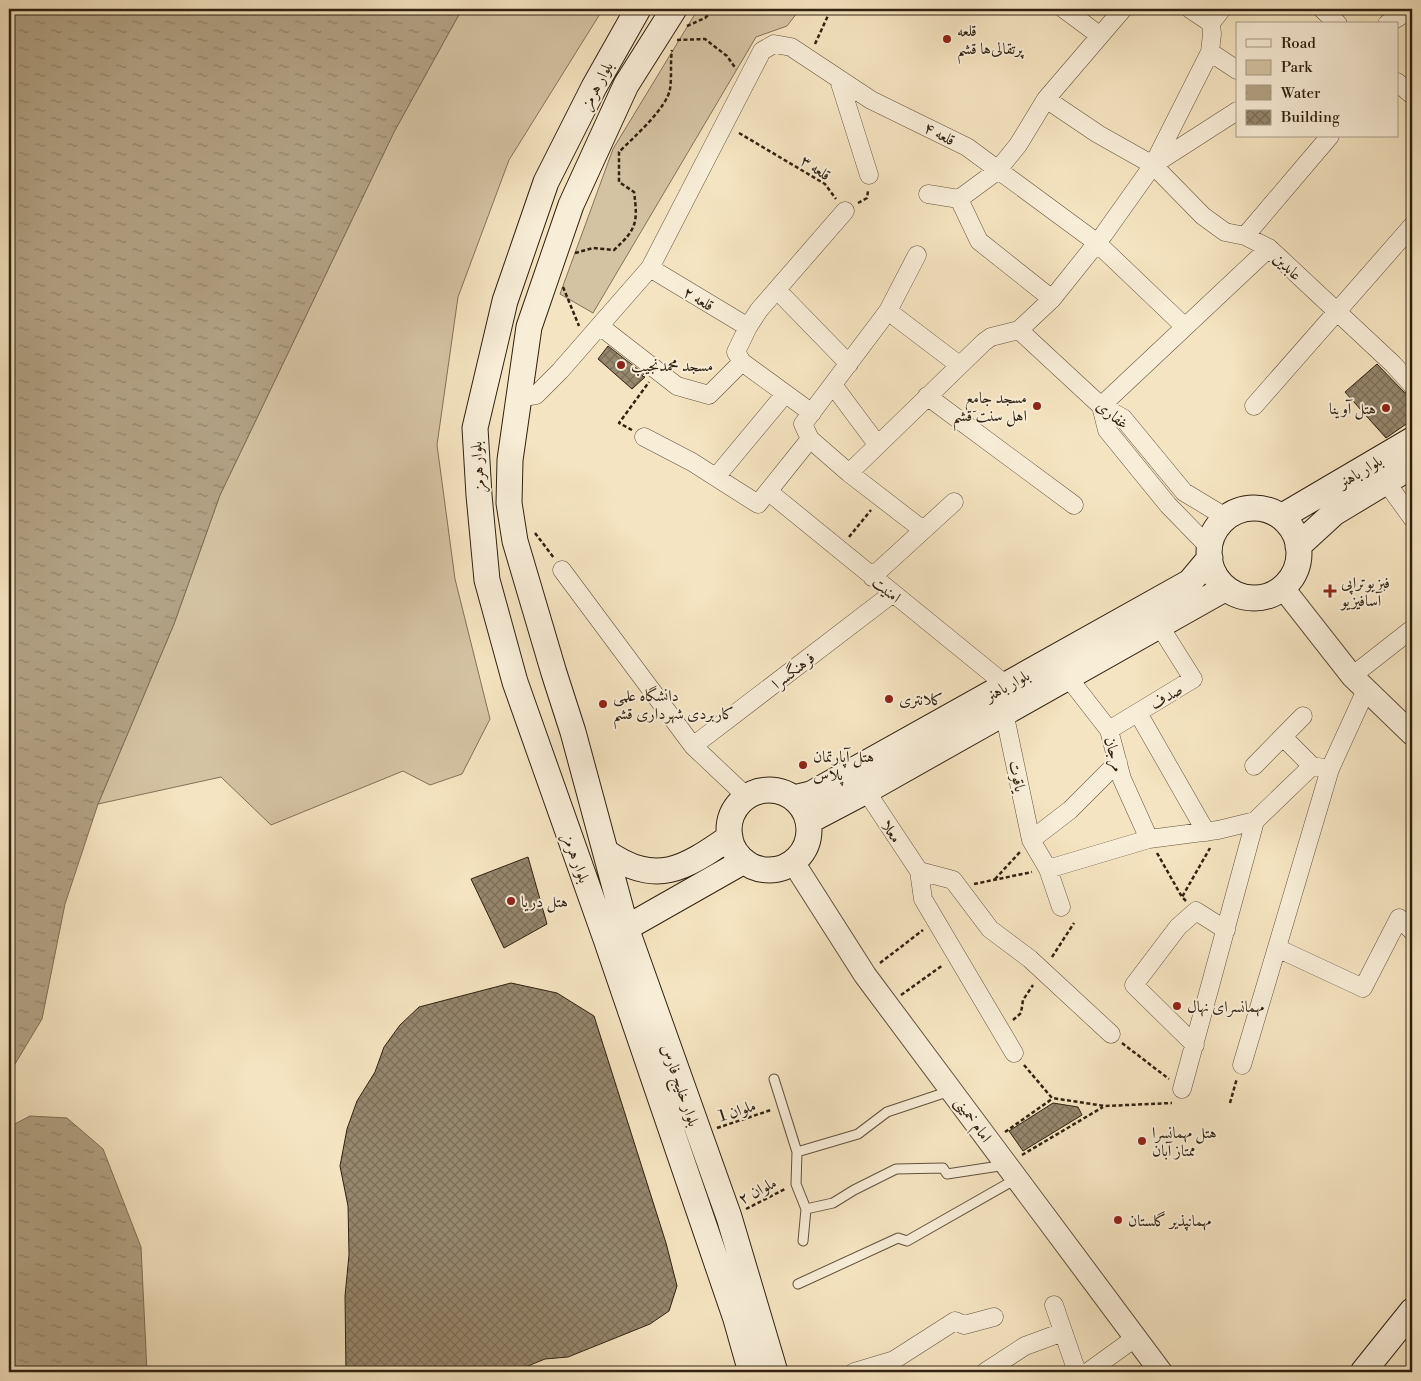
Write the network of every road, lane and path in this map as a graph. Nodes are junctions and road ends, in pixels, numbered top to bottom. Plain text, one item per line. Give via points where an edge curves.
1 (638, 9) edge
2 (714, 9) edge
3 (831, 9) edge
4 (1064, 9) edge
5 (1123, 9) edge
6 (1190, 9) edge
7 (1222, 9) edge
8 (1322, 9) edge
9 (1412, 9) edge
10 (678, 19) edge
11 (1336, 22) edge
12 (1390, 22) edge
13 (1210, 23) junction
14 (678, 34) dead end
15 (1099, 36) junction
16 (672, 49) dead end
17 (1210, 52) junction
18 (808, 59) junction
19 (1236, 69) edge
20 (839, 80) junction
21 (746, 83) junction
22 (1398, 83) edge
23 (1412, 95) edge
24 (1046, 99) junction
25 (1236, 112) edge
26 (724, 124) junction
27 (1328, 138) edge
28 (1153, 165) junction
29 (997, 171) junction
30 (869, 175) joint
31 (928, 194) dead end
32 (959, 199) junction
33 (845, 211) junction
34 (1411, 230) edge
35 (1245, 236) junction
36 (1096, 242) junction
37 (1269, 248) junction
38 (575, 253) dead end
39 (917, 256) dead end
40 (650, 268) junction
41 (560, 280) dead end
42 (777, 290) junction
43 (1052, 299) junction
44 (888, 311) junction
45 (1337, 312) junction
46 (601, 327) junction
47 (748, 327) junction
48 (1185, 327) junction
49 (1019, 330) junction
50 (586, 344) junction
51 (742, 362) junction
52 (849, 364) junction
53 (959, 365) junction
54 (657, 371) junction
55 (833, 385) junction
56 (1412, 385) edge
57 (785, 394) junction
58 (927, 396) junction
59 (517, 398) junction
60 (1102, 406) junction
61 (1254, 406) dead end
62 (812, 414) junction
63 (644, 437) joint
64 (810, 439) junction
65 (1412, 440) edge
66 (877, 444) junction
67 (1412, 466) edge
68 (849, 473) junction
69 (716, 477) junction
70 (1386, 482) junction
71 (769, 492) junction
72 (880, 497) junction
73 (954, 502) dead end
74 (1074, 505) dead end
75 (1280, 517) junction
76 (1227, 518) junction
77 (1412, 518) edge
78 (923, 530) junction
79 (1298, 546) junction
80 (839, 550) junction
81 (1210, 553) junction
82 (562, 570) dead end
83 (872, 577) junction
84 (1226, 588) junction
85 (1283, 588) junction
86 (893, 593) junction
87 (1159, 625) junction
88 (1412, 629) edge
89 (554, 674) junction
90 (1067, 676) junction
91 (515, 682) junction
92 (1359, 683) junction
93 (1006, 685) junction
94 (1004, 712) junction
95 (1138, 714) junction
96 (1303, 716) dead end
97 (1109, 730) junction
98 (573, 732) junction
99 (1412, 734) edge
100 (1284, 738) junction
101 (535, 743) junction
102 (693, 746) junction
103 (1118, 762) junction
104 (1254, 766) dead end
105 (1312, 766) junction
106 (1330, 769) junction
107 (866, 791) junction
108 (746, 796) junction
109 (794, 798) junction
110 (809, 821) junction
111 (1255, 821) junction
112 (1214, 830) junction
113 (730, 837) junction
114 (1149, 839) junction
115 (1031, 840) junction
116 (606, 852) junction
117 (744, 861) junction
118 (793, 862) junction
119 (1048, 869) junction
120 (919, 871) junction
121 (994, 880) junction
122 (958, 887) junction
123 (1182, 897) junction
124 (1061, 907) dead end
125 (1196, 911) junction
126 (936, 920) junction
127 (1226, 930) junction
128 (1412, 931) edge
129 (616, 934) junction
130 (1278, 948) junction
131 (957, 955) junction
132 (865, 975) junction
133 (888, 1005) junction
134 (1112, 1034) joint
135 (1195, 1045) junction
136 (1014, 1053) joint
137 (1242, 1065) joint
138 (774, 1079) dead end
139 (1182, 1089) junction
140 (952, 1090) junction
141 (1052, 1098) junction
142 (1230, 1103) dead end
143 (1105, 1106) junction
144 (782, 1107) junction
145 (698, 1134) junction
146 (990, 1142) junction
147 (797, 1152) junction
148 (1011, 1172) junction
149 (796, 1184) junction
150 (806, 1209) junction
151 (729, 1217) junction
152 (803, 1241) dead end
153 (798, 1284) dead end
154 (1054, 1305) dead end
155 (1412, 1311) edge
156 (994, 1316) dead end
157 (1063, 1332) junction
158 (1135, 1338) junction
159 (751, 1372) edge
160 (775, 1372) edge
161 (854, 1372) edge
162 (985, 1372) edge
163 (1076, 1372) edge
164 (1088, 1372) edge
165 (1161, 1372) edge
166 (1363, 1372) edge

1 - 91 main road, بلوار هرمز via 546,182 505,301 475,428 487,580
2 - 10 path via 705,18
3 - 18 path
4 - 15 street
5 - 15 street
6 - 13 street
7 - 13 street
8 - 11 street
9 - 12 street
10 - 59 main road, بلوار هرمز via 626,85 571,205 529,327
13 - 17 street
14 - 21 path via 674,40 705,39 727,56
15 - 24 street
16 - 38 path via 670,90 654,117 620,152 619,182 634,192 636,212 632,233 614,250 593,248
17 - 19 street
17 - 28 street
18 - 20 street, قلعه ۴
18 - 21 street, قلعه ۴ via 791,47 774,44 762,51
20 - 29 street, قلعه ۴ via 871,100 966,147
20 - 30 street
21 - 26 street
22 - 23 street
24 - 28 street, عابدین
24 - 29 street via 1018,145
25 - 28 street
26 - 33 path, قلعه ۳ via 825,184
26 - 40 street
27 - 35 street
28 - 35 street, عابدین via 1203,216 1225,232
28 - 36 street
29 - 32 street
29 - 36 street, قلعه ۴
30 - 33 path via 867,198
31 - 32 street
32 - 43 street via 978,241
33 - 42 street
34 - 45 street
35 - 37 street, عابدین
36 - 43 street
36 - 48 street, قلعه ۴
37 - 45 street, عابدین
37 - 48 street
39 - 44 street
40 - 46 street
40 - 47 street, قلعه ۲
41 - 50 path
42 - 47 street
42 - 52 street
43 - 49 street
44 - 52 street
44 - 53 street
45 - 56 street, عابدین
45 - 61 street
46 - 50 street
46 - 54 street
47 - 51 street via 736,352
48 - 60 street
49 - 53 street via 991,337
49 - 60 street, غفاری
50 - 59 street via 536,395
51 - 54 street via 709,395 676,386
51 - 57 street
52 - 55 street
53 - 58 street
54 - 63 path via 619,422
55 - 62 street
55 - 66 street
57 - 62 street
57 - 69 street
58 - 66 street
58 - 74 street
59 - 89 main road, بلوار هرمز via 509,503 515,541
60 - 76 street, غفاری via 1122,418 1184,492
60 - 81 street via 1107,430
62 - 64 street via 803,424
63 - 69 street
64 - 68 street
64 - 71 street
65 - 75 main road, بلوار باهنر
66 - 68 street
67 - 70 main road, بلوار باهنر
68 - 72 street
69 - 71 street via 758,504
70 - 77 street
70 - 79 main road, بلوار باهنر via 1334,513
71 - 80 street, امنیت
72 - 78 street
72 - 80 path
73 - 78 street
75 - 76 main road via 1271,512 1248,509
75 - 79 main road via 1289,525
76 - 81 main road via 1213,536
78 - 83 street
79 - 85 main road via 1297,569
80 - 83 street, امنیت
81 - 84 main road via 1212,569
81 - 93 main road, بلوار باهنر via 1190,582
82 - 102 street
83 - 86 street, امنیت
84 - 85 main road via 1242,596 1261,598
84 - 87 main road, بلوار باهنر
85 - 92 street
86 - 93 street, امنیت
86 - 102 street, فرهنگسرا
87 - 90 main road, بلوار باهنر
87 - 95 street, صدف via 1193,679
88 - 92 street
89 - 91 main road via 547,690 536,694 527,694
89 - 98 main road, بلوار هرمز
90 - 94 main road, بلوار باهنر
90 - 97 street, مرجان
91 - 101 main road, بلوار هرمز
92 - 99 street
92 - 106 street
93 - 109 main road, بلوار باهنر via 811,794
94 - 107 main road, بلوار باهنر
94 - 115 street, یاقوت
95 - 97 street, صدف
95 - 112 street
96 - 100 street
97 - 103 street, مرجان
98 - 101 main road via 559,723 548,724 540,731
98 - 116 main road, بلوار هرمز
100 - 104 street
100 - 105 street
101 - 129 main road, بلوار هرمز
102 - 108 street
103 - 114 street, مرجان via 1122,779
103 - 115 street via 1070,810
105 - 106 street
105 - 111 street
106 - 130 street
107 - 110 main road, بلوار باهنر
107 - 120 street, معلا
108 - 109 main road via 775,790
108 - 113 main road via 732,814
109 - 110 main road
110 - 118 main road via 807,844
111 - 112 street
111 - 127 street
112 - 114 street
112 - 123 path
113 - 116 main road via 703,856 665,872 640,871 622,864
113 - 117 main road via 732,846
114 - 119 street
114 - 123 path
115 - 119 street, یاقوت
115 - 121 path
116 - 129 main road, بلوار هرمز
117 - 118 main road via 763,870 778,869
117 - 129 main road
118 - 132 street, امام خمینی
119 - 121 path
119 - 124 street, یاقوت
120 - 122 street via 953,880
120 - 126 street via 923,900
121 - 122 path
122 - 134 street via 990,929 1030,959
123 - 125 path
125 - 127 street
125 - 135 street via 1178,927 1134,985
126 - 131 street
126 - 132 path
127 - 135 street
128 - 130 street via 1399,918 1363,988
129 - 145 main road, بلوار خلیج فارس
129 - 159 main road, بلوار خلیج فارس
130 - 137 street
131 - 133 path
131 - 136 street
132 - 133 street, امام خمینی
133 - 140 street, امام خمینی
134 - 139 path
135 - 139 street
136 - 141 path
137 - 142 path
138 - 144 lane
139 - 143 path via 1172,1103
140 - 146 street, امام خمینی
140 - 147 lane via 887,1112 858,1134
141 - 143 path
141 - 146 path
143 - 148 path
144 - 145 path, ملوان 1
144 - 147 lane
145 - 151 main road, بلوار خلیج فارس
146 - 148 street, امام خمینی
147 - 149 lane
148 - 150 lane via 947,1174 943,1168 896,1169 833,1203
148 - 153 lane via 907,1241 898,1238
148 - 158 street, امام خمینی
149 - 150 lane
149 - 151 path, ملوان ۲
150 - 152 lane
151 - 160 main road, بلوار خلیج فارس
154 - 157 street
155 - 166 main road
156 - 161 street via 964,1325 955,1322 894,1360
157 - 162 street via 1025,1346
157 - 163 street
158 - 164 street
158 - 165 street, امام خمینی

